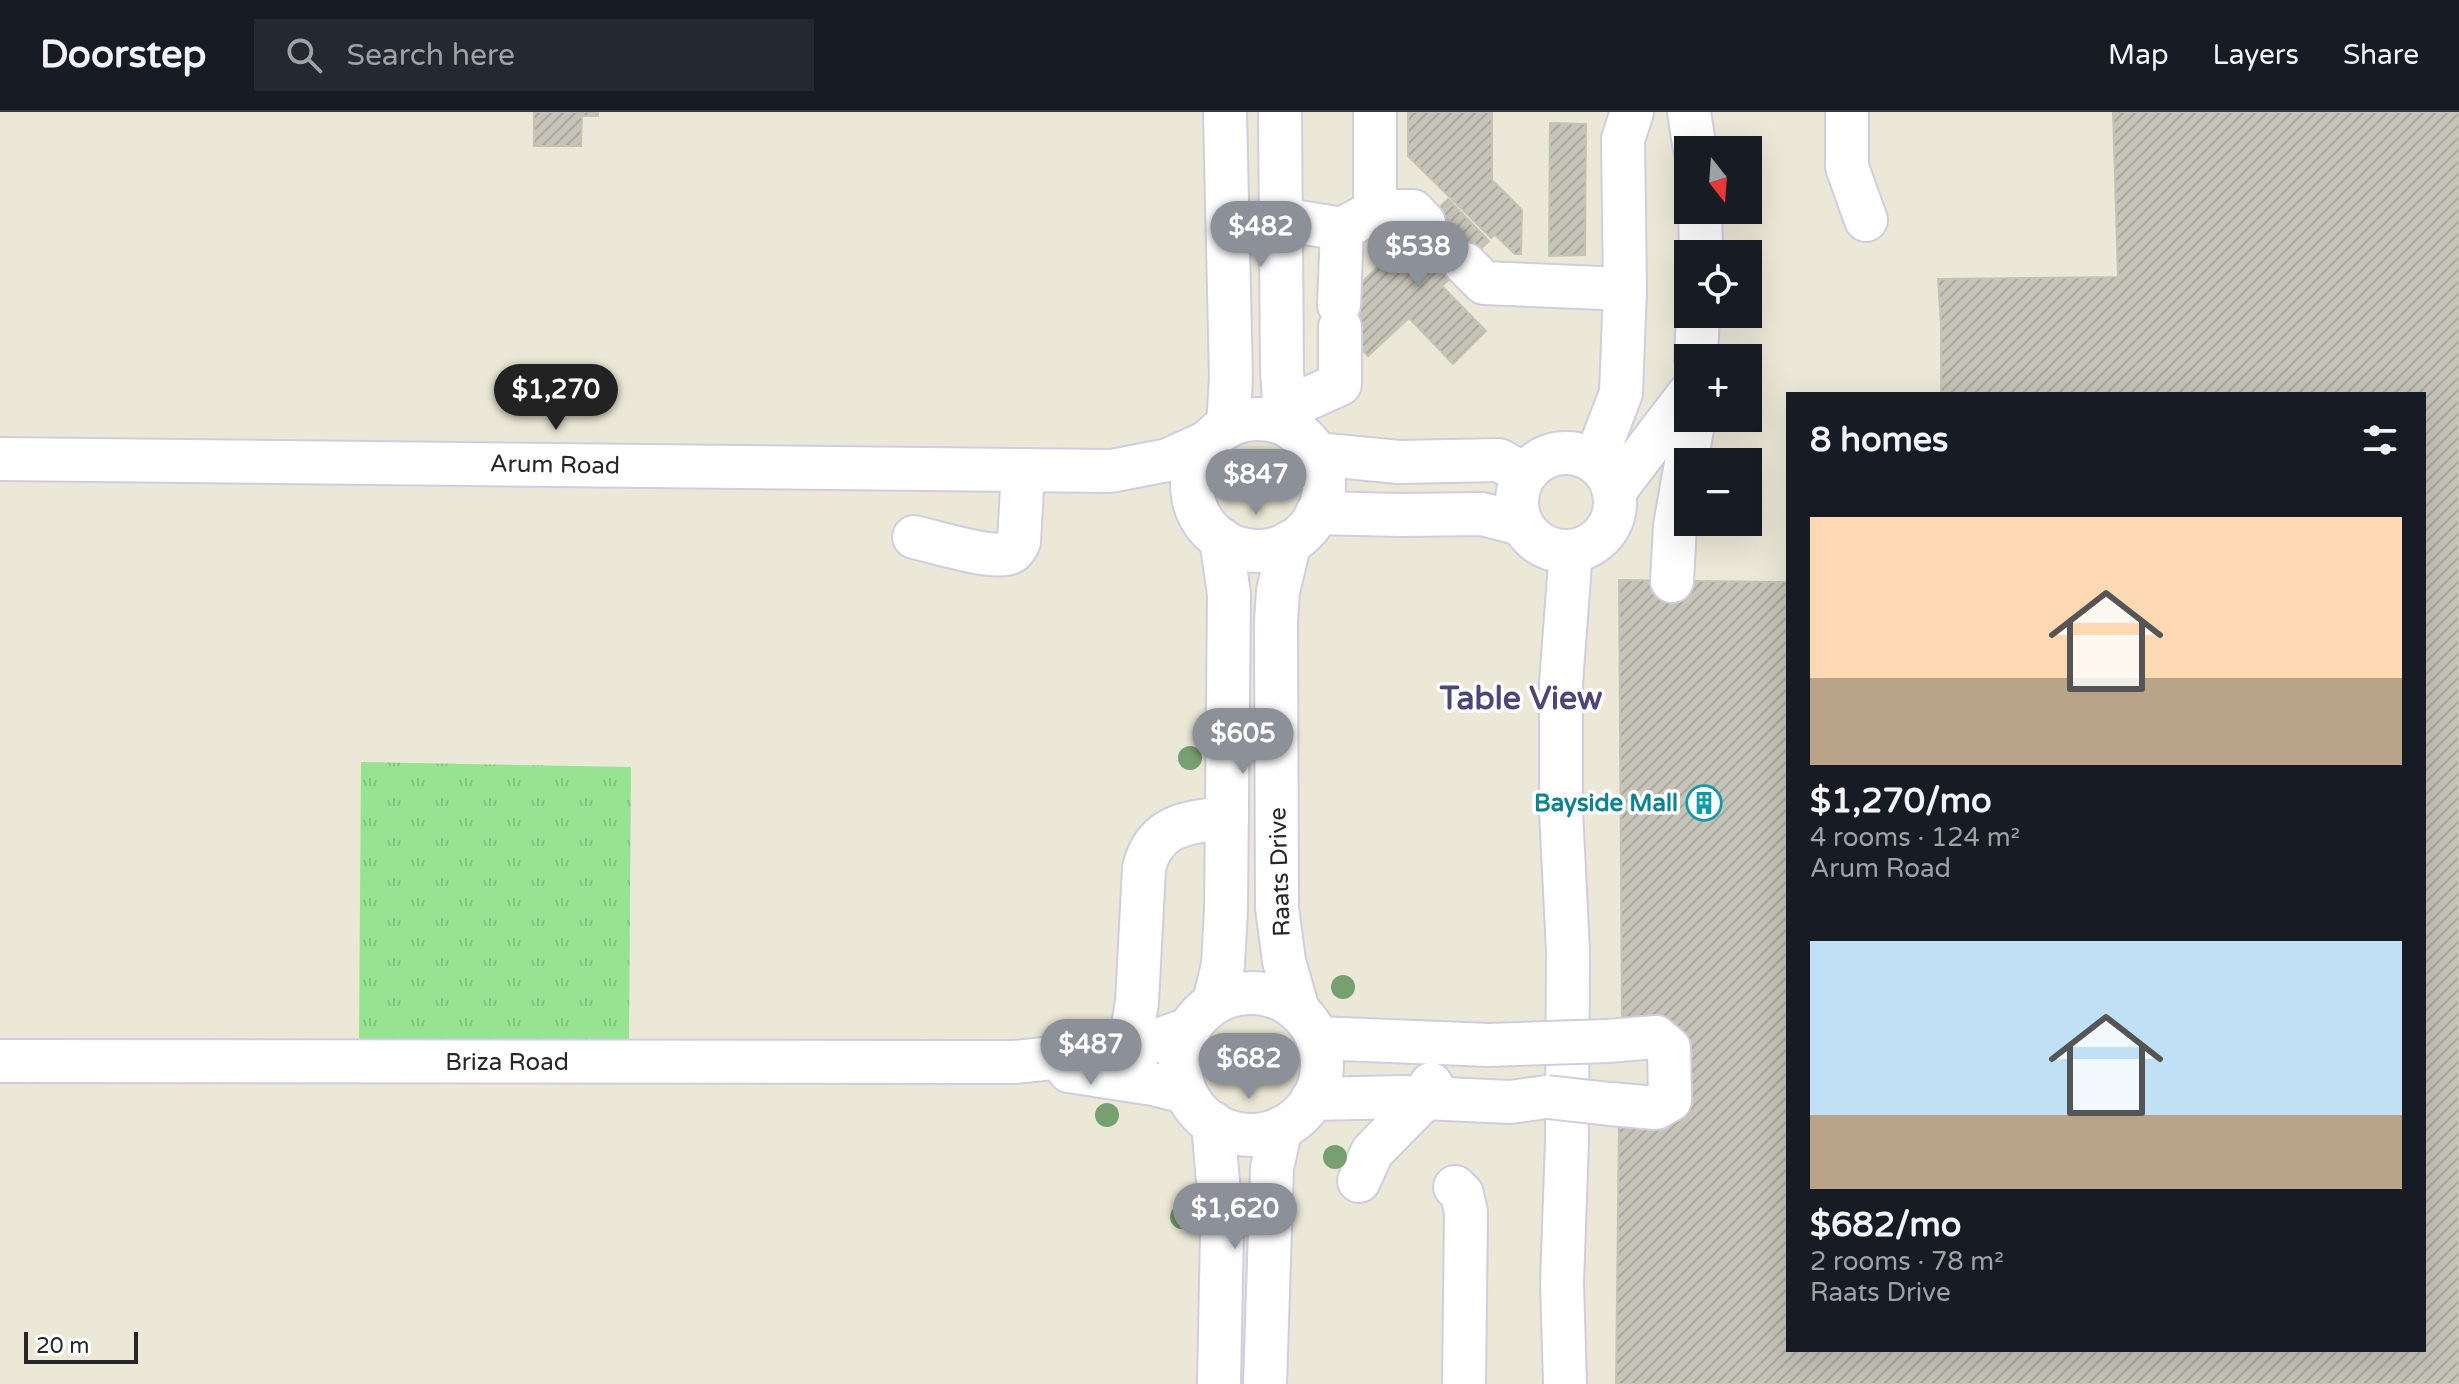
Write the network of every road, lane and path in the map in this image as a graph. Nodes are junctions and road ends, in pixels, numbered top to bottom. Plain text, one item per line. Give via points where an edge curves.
1 (1225, 112) edge
2 (1280, 112) edge
3 (1375, 112) edge
4 (1632, 112) edge
5 (1689, 112) edge
6 (1847, 112) edge
7 (1874, 112) edge
8 (1693, 136) edge
9 (1281, 219) junction
10 (1358, 220) junction
11 (1424, 223) tunnel mouth
12 (1465, 264) tunnel mouth
13 (1625, 289) junction
14 (1674, 414) edge
15 (1299, 431) junction
16 (1692, 432) edge
17 (1218, 434) junction
18 (0, 459) edge
19 (1023, 471) junction
20 (1111, 471) junction
21 (1524, 474) junction
22 (1605, 477) junction
23 (1208, 524) junction
24 (1521, 524) junction
25 (1304, 528) junction
26 (914, 537) dead end
27 (1571, 551) junction
28 (1672, 581) dead end
29 (1227, 818) junction
30 (1201, 1016) junction
31 (1129, 1050) junction
32 (1312, 1056) junction
33 (0, 1061) edge
34 (1014, 1062) junction
35 (1481, 1074) junction
36 (1428, 1090) junction
37 (1185, 1092) junction
38 (1213, 1123) junction
39 (1281, 1128) junction
40 (1359, 1181) dead end
41 (1455, 1187) dead end
42 (1266, 1319) junction
43 (1565, 1383) edge
44 (1219, 1384) edge
45 (1265, 1384) edge
46 (1288, 1384) edge
47 (1464, 1384) edge

1 - 17 street via 1231,379
2 - 9 street
3 - 10 street
4 - 13 street via 1623,139
5 - 8 street
6 - 7 street via 1847,167 1866,220 1874,178
9 - 10 street
9 - 15 street via 1282,371
10 - 11 street via 1413,211
10 - 15 street via 1340,316 1340,384
12 - 13 street via 1484,283
13 - 22 street via 1621,393
14 - 22 street via 1638,463
15 - 17 street via 1270,420 1241,421
15 - 21 street via 1399,462 1499,460
15 - 25 street via 1321,465 1324,489
16 - 28 street via 1675,526
17 - 20 street, Arum Road via 1168,460
17 - 23 street via 1195,462 1192,474 1191,485
18 - 19 street, Arum Road
19 - 20 street, Arum Road
19 - 26 street via 1019,542 1009,554
20 - 23 street, Arum Road via 1164,490
21 - 22 street via 1550,454 1567,452 1583,455
21 - 24 street via 1517,490
22 - 27 street via 1615,509 1605,531
23 - 25 street via 1234,547 1248,550 1277,548
23 - 29 street, Raats Drive via 1229,594
24 - 25 street via 1482,514
24 - 27 street via 1541,545
25 - 32 street, Raats Drive via 1281,572 1276,621 1277,908 1284,961
27 - 43 street via 1561,683 1568,951
29 - 30 street, Raats Drive via 1223,965
29 - 31 street via 1178,826 1152,844 1147,855
30 - 31 street, Briza Road
30 - 32 street via 1231,995 1258,993 1283,1000
30 - 37 street via 1182,1044
31 - 34 street, Briza Road
32 - 35 street
32 - 36 street via 1403,1097
32 - 39 street via 1299,1116
33 - 34 street, Briza Road
34 - 37 street, Briza Road
35 - 35 street, bridge via 1510,1102 1547,1097 1656,1108 1670,1100 1669,1048 1656,1037 1607,1041
35 - 36 street
36 - 40 street via 1372,1152
37 - 38 street
38 - 39 street via 1240,1134
38 - 44 street via 1222,1229
39 - 42 street via 1272,1168
41 - 47 street via 1466,1212
42 - 45 street
42 - 46 street

